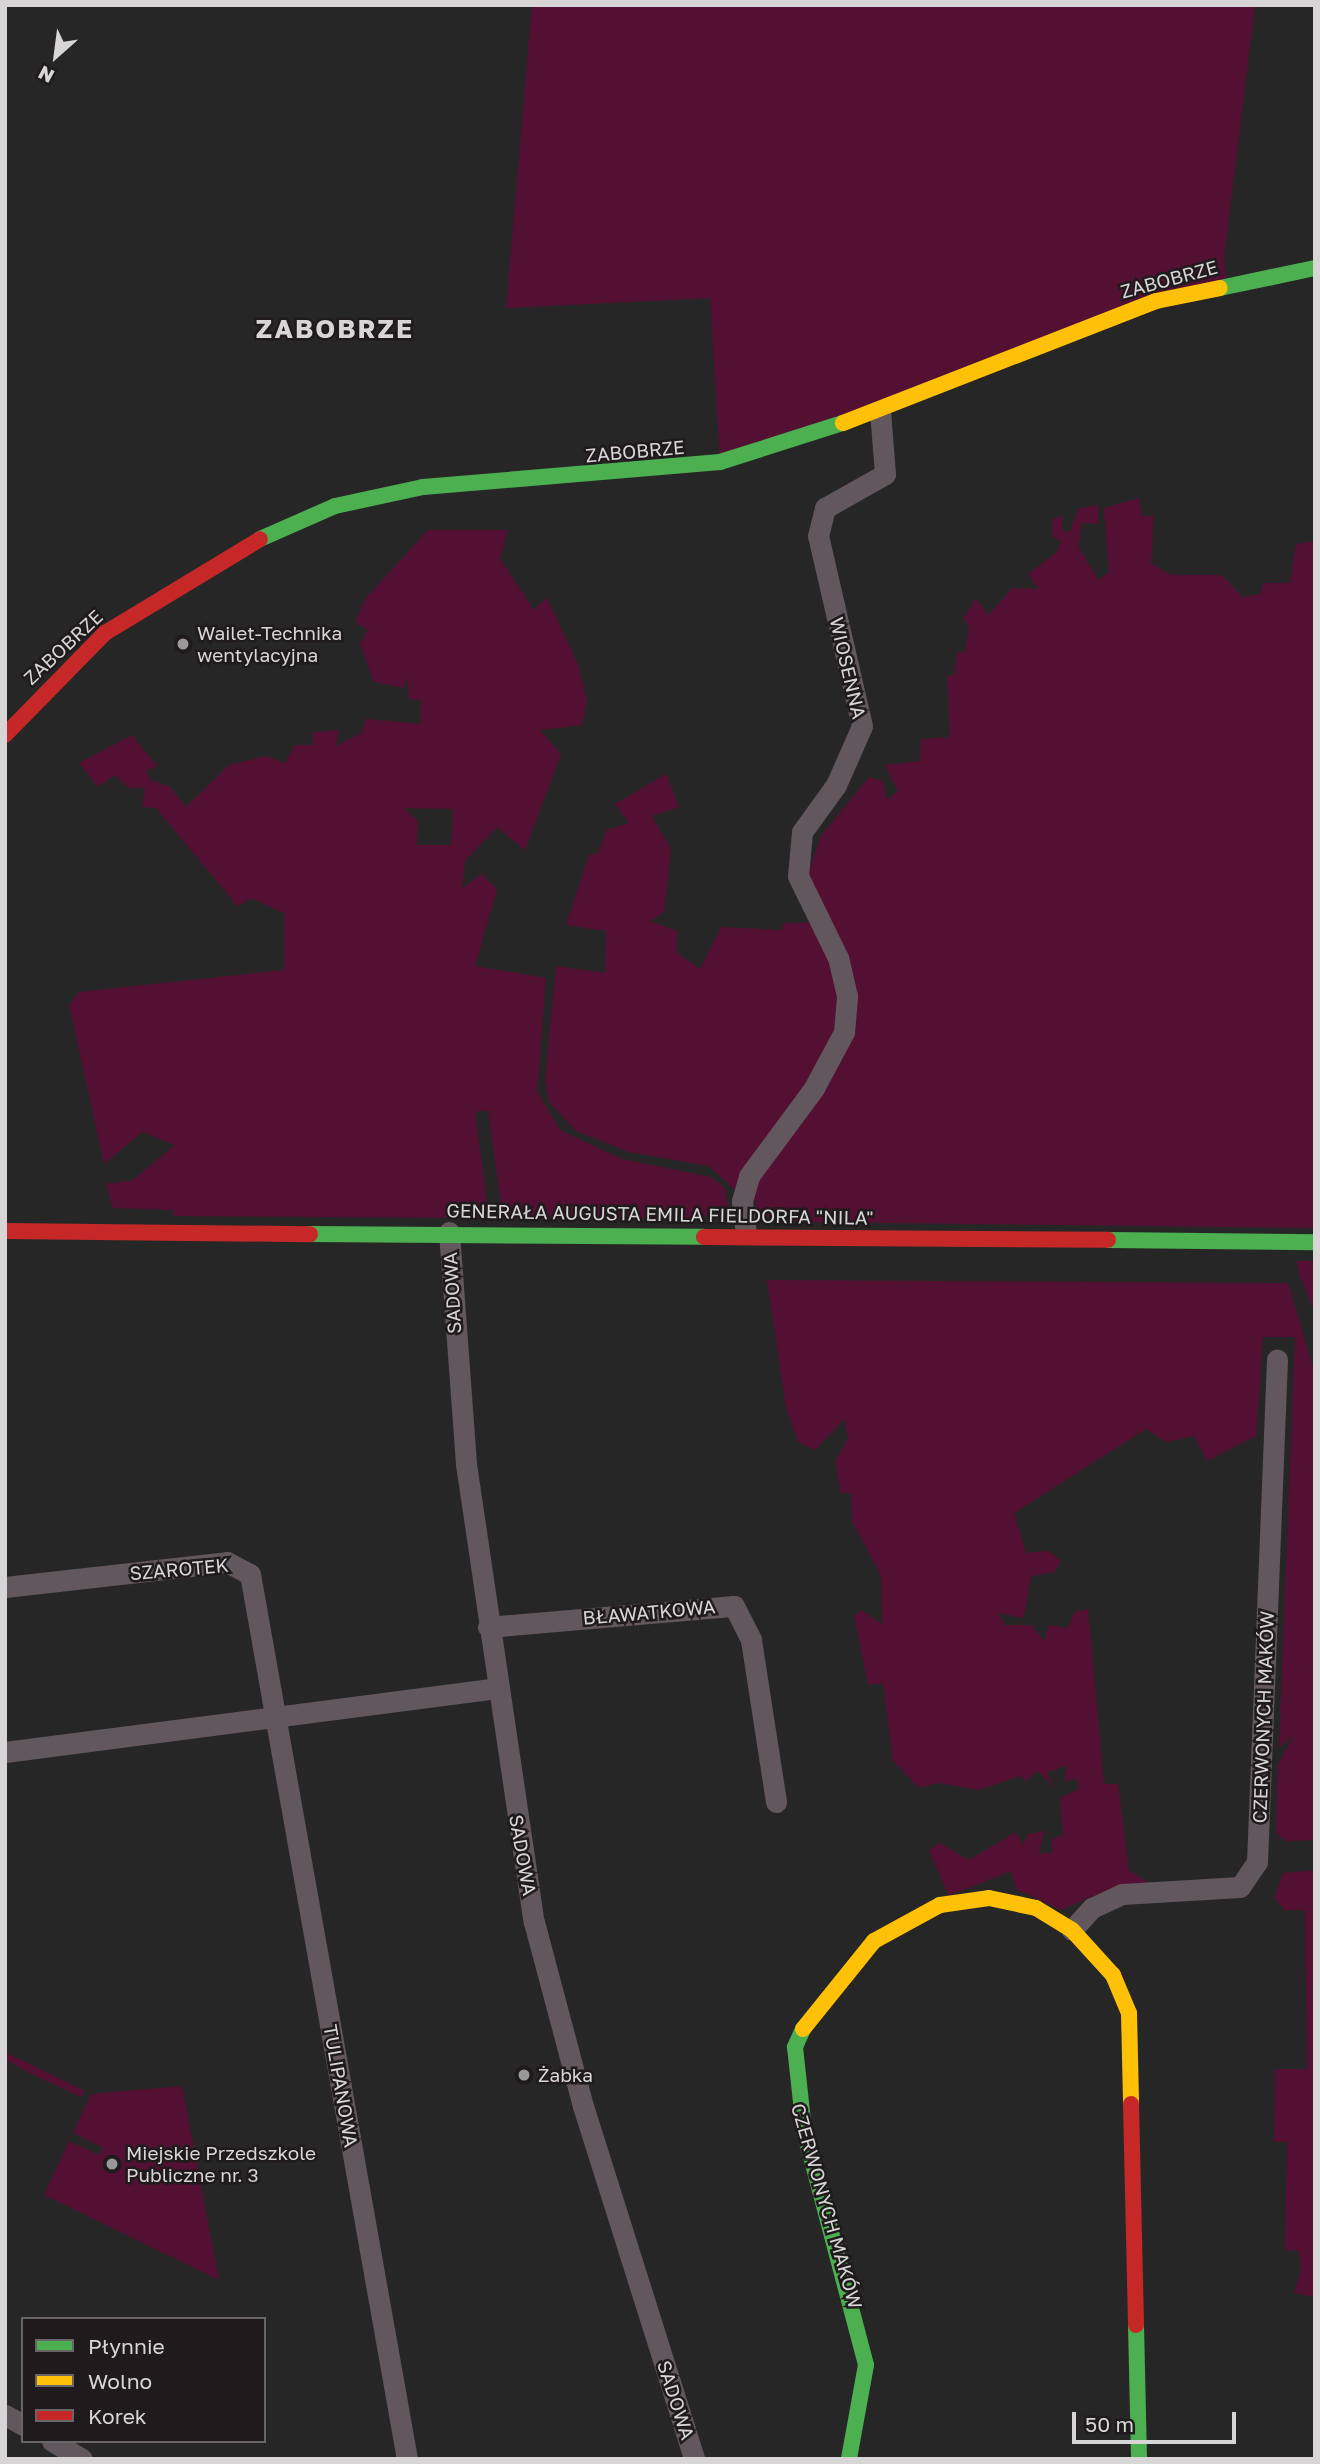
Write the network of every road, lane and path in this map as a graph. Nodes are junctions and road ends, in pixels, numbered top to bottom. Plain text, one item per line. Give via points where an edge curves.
1 (1315, 268) edge
2 (880, 411) junction
3 (5, 735) edge
4 (5, 1231) edge
5 (449, 1232) junction
6 (746, 1234) junction
7 (1315, 1242) edge
8 (1277, 1359) dead end
9 (5, 1587) edge
10 (488, 1626) junction
11 (495, 1688) junction
12 (277, 1714) junction
13 (5, 1752) edge
14 (776, 1802) dead end
15 (1072, 1930) junction
16 (5, 2415) edge
17 (21, 2424) edge
18 (55, 2443) edge
19 (82, 2459) edge
20 (407, 2459) edge
21 (694, 2459) edge
22 (849, 2459) edge
23 (1139, 2459) edge

1 - 2 street, ZABOBRZE via 1156,301
2 - 3 street, ZABOBRZE via 699,466 423,487 335,506 275,530 142,607 80,656
2 - 6 street, WIOSENNA via 885,474 825,508 818,536 862,726 836,785 802,832 797,876 838,958 847,996 844,1032 814,1088 749,1176 742,1201
4 - 5 street, GENERAŁA AUGUSTA EMILA FIELDORFA "NILA"
5 - 6 street, GENERAŁA AUGUSTA EMILA FIELDORFA "NILA"
5 - 10 street, SADOWA via 466,1464
6 - 7 street, GENERAŁA AUGUSTA EMILA FIELDORFA "NILA"
8 - 15 street, CZERWONYCH MAKÓW via 1257,1862 1240,1887 1122,1894 1092,1908
9 - 12 street, SZAROTEK via 228,1562 245,1567
10 - 11 street, SADOWA
10 - 14 street, BŁAWATKOWA via 734,1606 751,1640
11 - 12 street
11 - 21 street, SADOWA via 534,1922 583,2106
12 - 13 street
12 - 20 street, TULIPANOWA
15 - 22 street, CZERWONYCH MAKÓW via 1036,1908 989,1898 922,1912 874,1941 809,2017 796,2047 804,2130 866,2365
15 - 23 street, CZERWONYCH MAKÓW via 1113,1975 1129,2013
16 - 17 street
18 - 19 street

